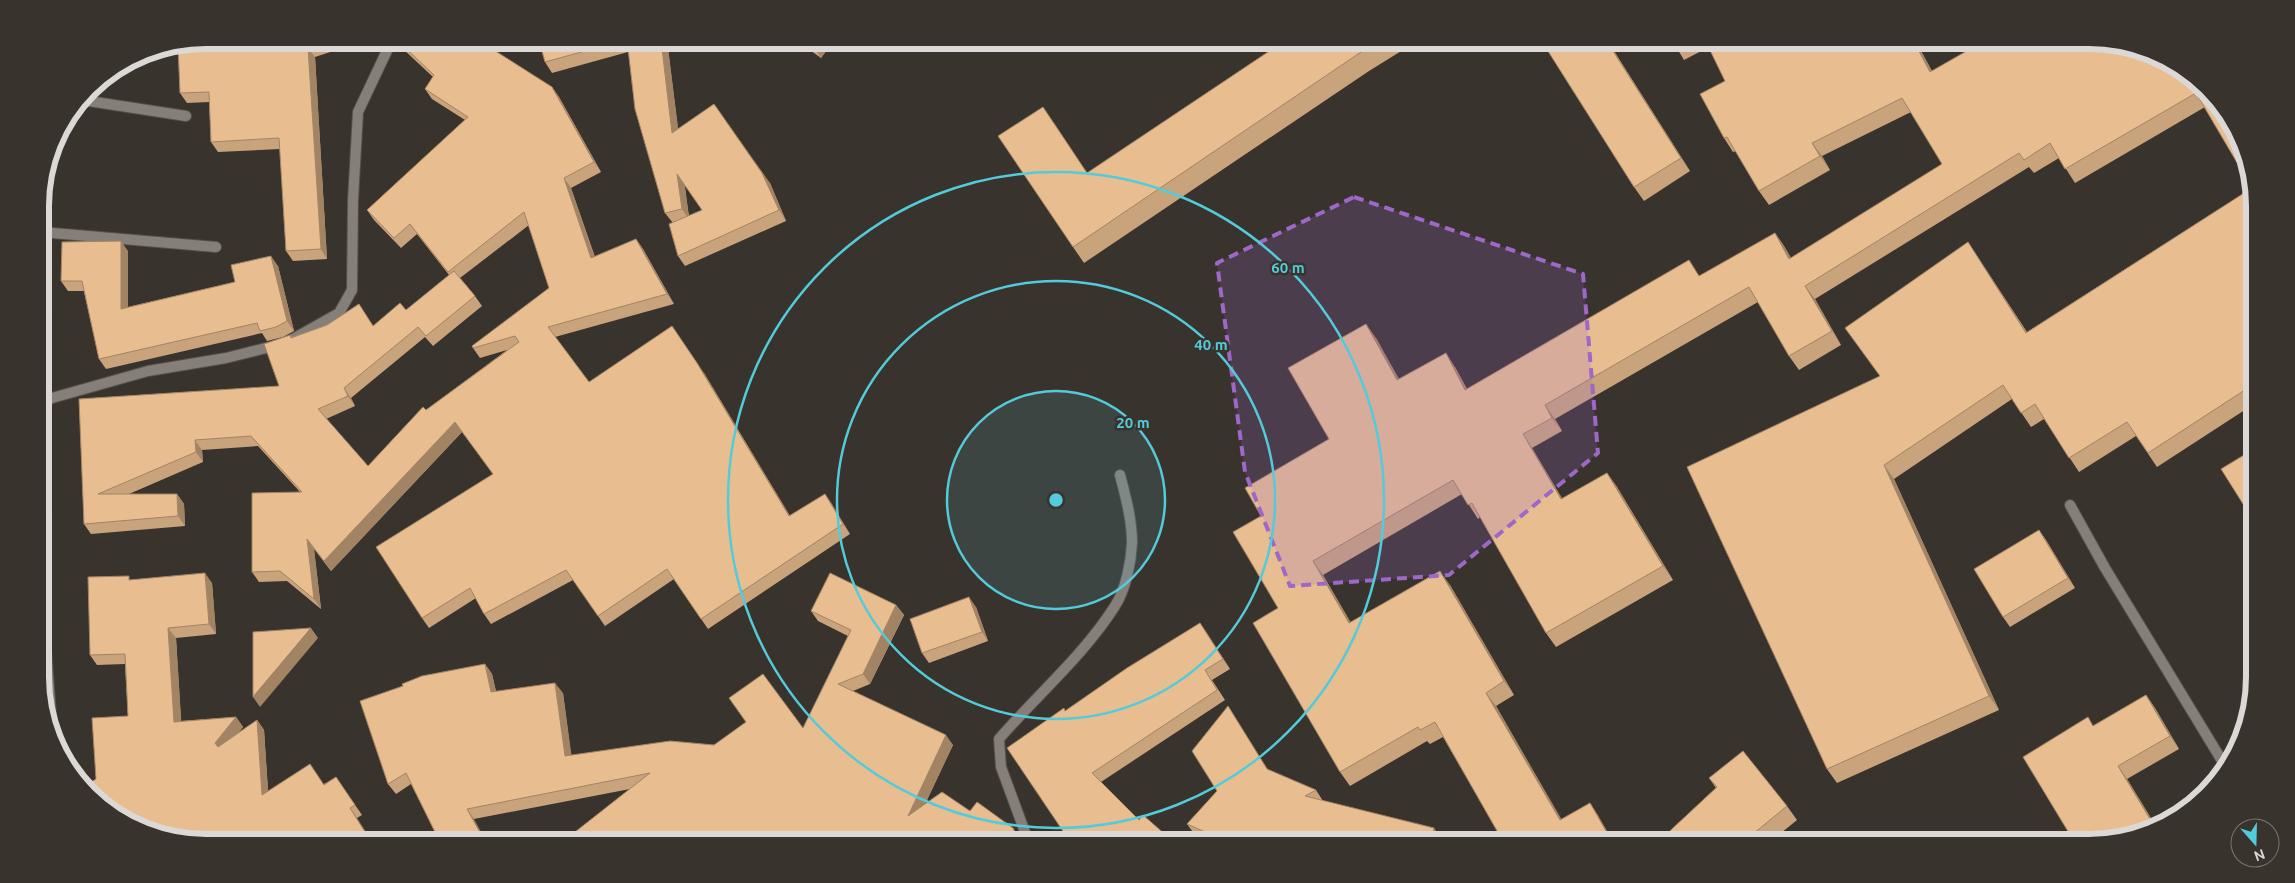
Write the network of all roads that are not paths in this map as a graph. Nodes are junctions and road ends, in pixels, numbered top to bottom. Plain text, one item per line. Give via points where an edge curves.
1 (388, 49) edge
2 (89, 101) edge
3 (186, 116) dead end
4 (49, 233) edge
5 (216, 247) dead end
6 (49, 400) edge
7 (1120, 476) dead end
8 (2070, 505) dead end
9 (2222, 761) edge
10 (1026, 834) edge

1 - 6 street via 358,112 352,290 338,313 286,343 226,358 148,371
2 - 3 street
4 - 5 street
7 - 10 street via 1130,514 1132,544 1128,572 1116,605 1090,640 999,738 1001,767
8 - 9 street

